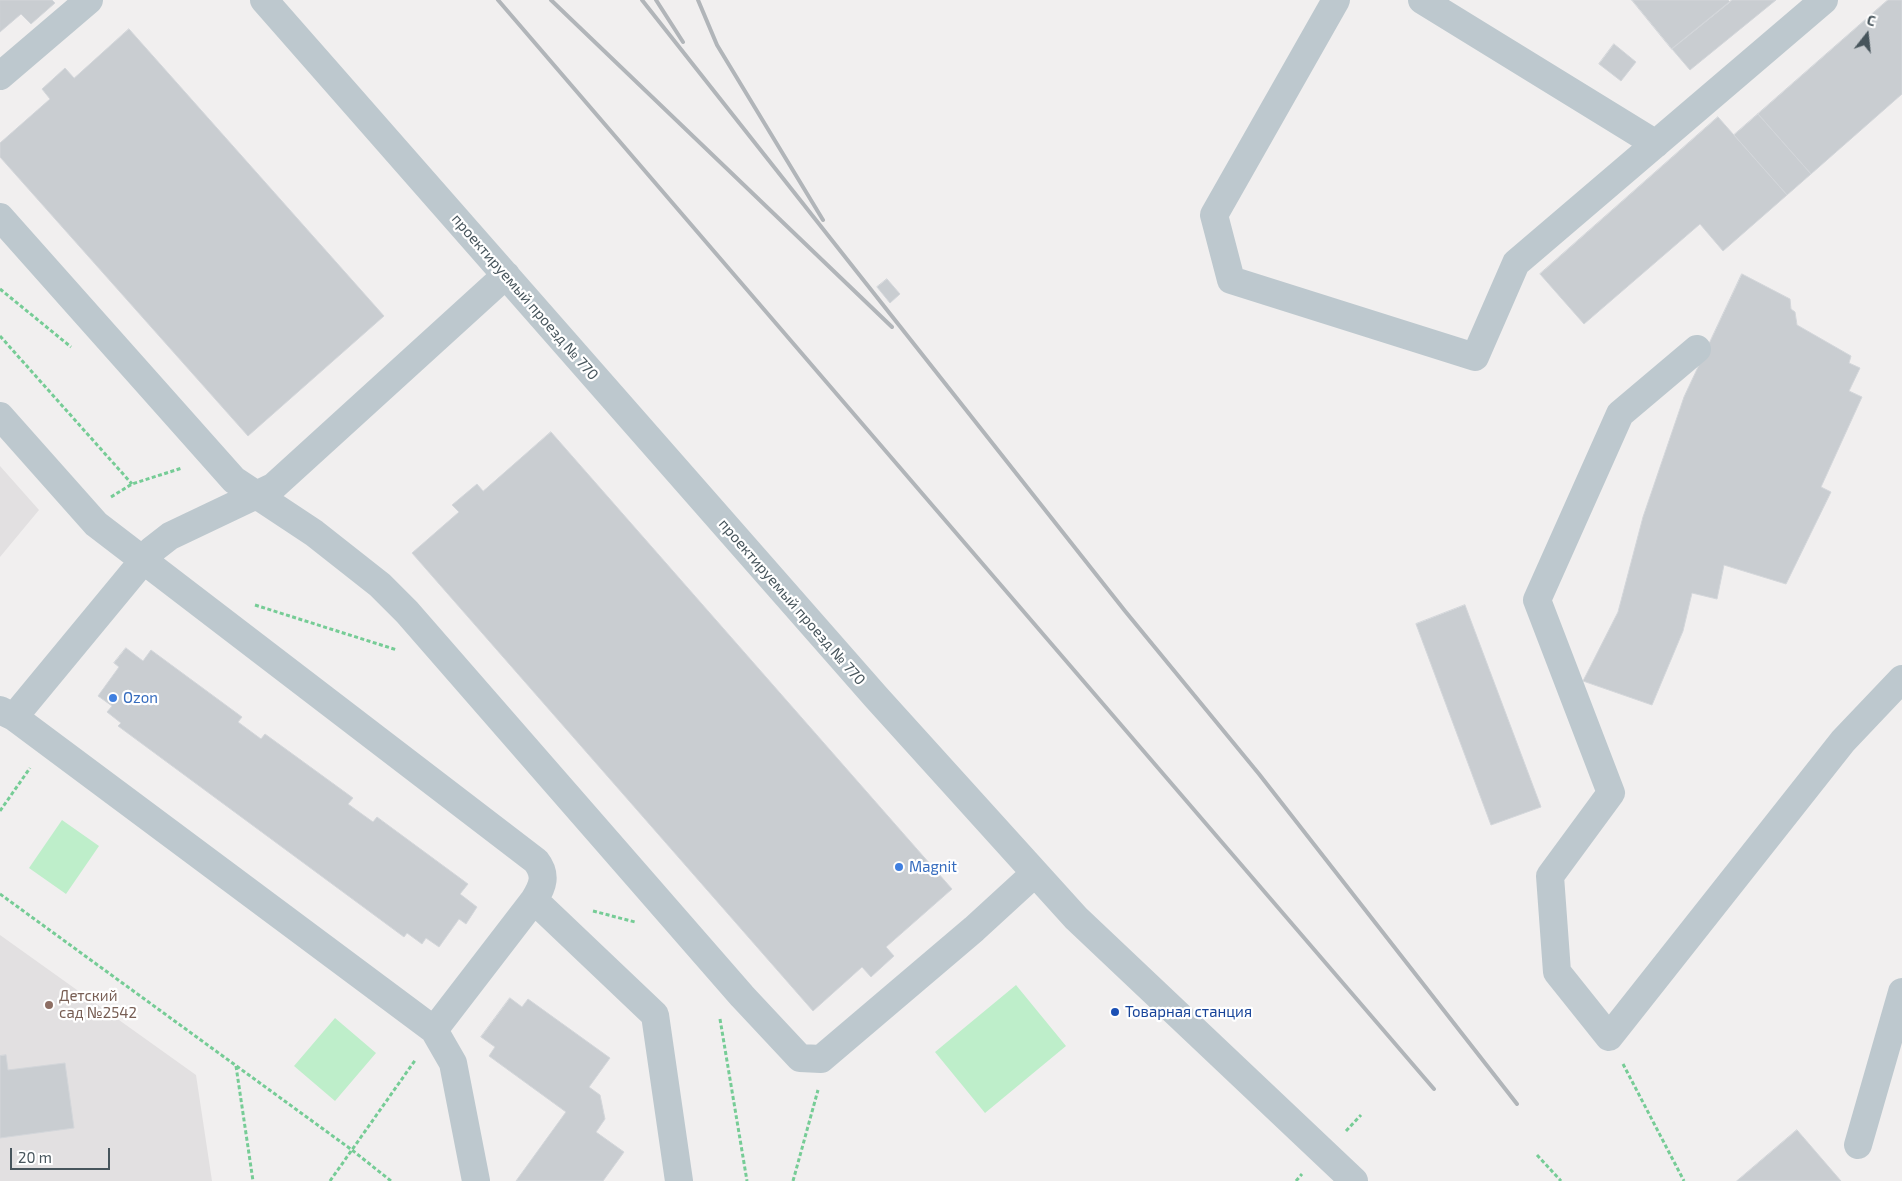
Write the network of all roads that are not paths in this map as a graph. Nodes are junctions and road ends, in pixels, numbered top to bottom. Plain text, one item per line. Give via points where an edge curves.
1 (89, 0) edge
2 (264, 0) edge
3 (1336, 0) edge
4 (1422, 0) edge
5 (1824, 0) edge
6 (0, 76) edge
7 (1656, 144) junction
8 (0, 217) edge
9 (506, 275) junction
10 (1697, 349) dead end
11 (0, 416) edge
12 (257, 496) junction
13 (143, 560) junction
14 (1902, 679) edge
15 (7, 714) edge
16 (1034, 874) junction
17 (534, 900) junction
18 (1902, 992) edge
19 (434, 1030) junction
20 (1858, 1145) dead end
21 (1342, 1176) edge
22 (476, 1181) edge
23 (678, 1181) edge

1 - 6 street
2 - 9 street, проектируемый проезд № 770
3 - 7 street via 1214,215 1231,280 1475,356 1516,263
4 - 7 street
5 - 7 street
8 - 12 street via 234,480
9 - 12 street via 273,487
9 - 16 street, проектируемый проезд № 770
10 - 14 street via 1620,414 1537,600 1611,793 1550,876 1557,972 1608,1037 1843,741
11 - 13 street via 86,514
12 - 13 street via 170,536
12 - 16 street via 314,533 380,585 407,612 742,996 800,1058 821,1060
13 - 15 street
13 - 17 street via 536,861 543,870 542,886
15 - 19 street
16 - 21 street, проектируемый проезд № 770
17 - 19 street
17 - 23 street via 654,1015
18 - 20 street
19 - 22 street via 453,1063

